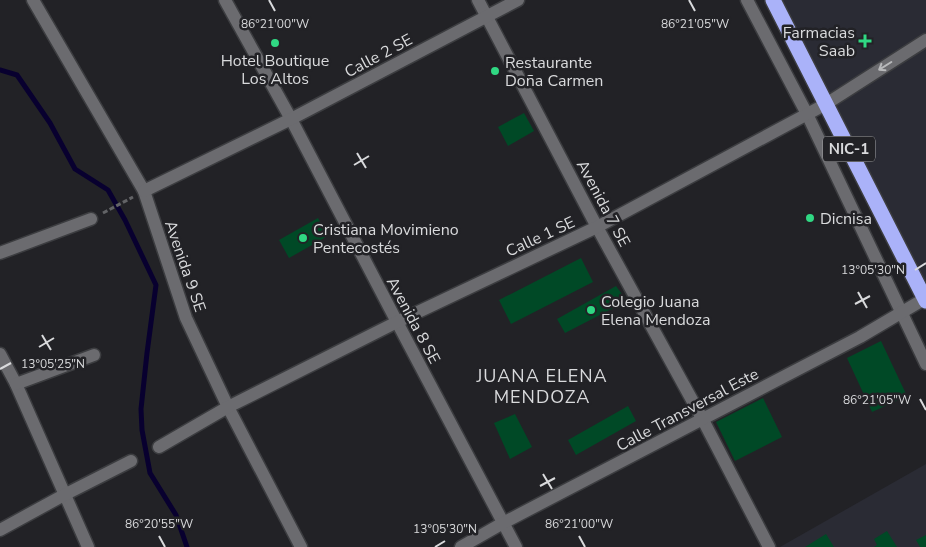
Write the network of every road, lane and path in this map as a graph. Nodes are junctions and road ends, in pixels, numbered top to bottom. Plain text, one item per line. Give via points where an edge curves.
1 (225, 0) edge
2 (478, 0) edge
3 (518, 0) edge
4 (747, 0) edge
5 (773, 0) edge
6 (38, 2) edge
7 (486, 16) junction
8 (926, 40) edge
9 (826, 104) junction
10 (807, 114) junction
11 (291, 119) junction
12 (144, 191) junction
13 (92, 219) joint
14 (598, 227) junction
15 (0, 253) edge
16 (926, 299) edge
17 (901, 312) junction
18 (397, 322) junction
19 (0, 354) edge
20 (94, 355) dead end
21 (926, 364) edge
22 (3, 367) edge
23 (16, 384) junction
24 (228, 407) junction
25 (703, 420) junction
26 (159, 447) dead end
27 (131, 461) dead end
28 (64, 495) junction
29 (503, 523) junction
30 (0, 530) edge
31 (88, 547) edge
32 (302, 547) edge
33 (461, 547) edge
34 (516, 547) edge
35 (769, 547) edge

1 - 11 street, Avenida 8 SE
2 - 7 street, Avenida 7 SE
3 - 7 street, Calle 2 SE
4 - 10 street
5 - 9 highway, NIC-1
6 - 12 street, Avenida 9 SE
7 - 11 street, Calle 2 SE
7 - 14 street, Avenida 7 SE
8 -> 9 street, Calle 1 SE
9 - 10 street, Calle 1 SE
9 - 16 highway, NIC-1
10 - 14 street, Calle 1 SE
10 - 17 street
11 - 12 street, Calle 2 SE
11 - 18 street, Avenida 8 SE
12 - 13 path
12 - 24 street, Avenida 9 SE via 186,318
13 - 15 street
14 - 18 street, Calle 1 SE
14 - 25 street, Avenida 7 SE
16 - 17 street, Calle Transversal Este
17 - 21 street
17 - 25 street, Calle Transversal Este
18 - 24 street, Calle 1 SE
18 - 29 street, Avenida 8 SE
19 - 22 street
20 - 23 street
22 - 23 street
23 - 28 street
24 - 26 street, Calle 1 SE
24 - 32 street, Avenida 9 SE
25 - 29 street, Calle Transversal Este
25 - 35 street, Avenida 7 SE
27 - 28 street
28 - 30 street
28 - 31 street
29 - 33 street, Calle Transversal Este
29 - 34 street, Avenida 8 SE

